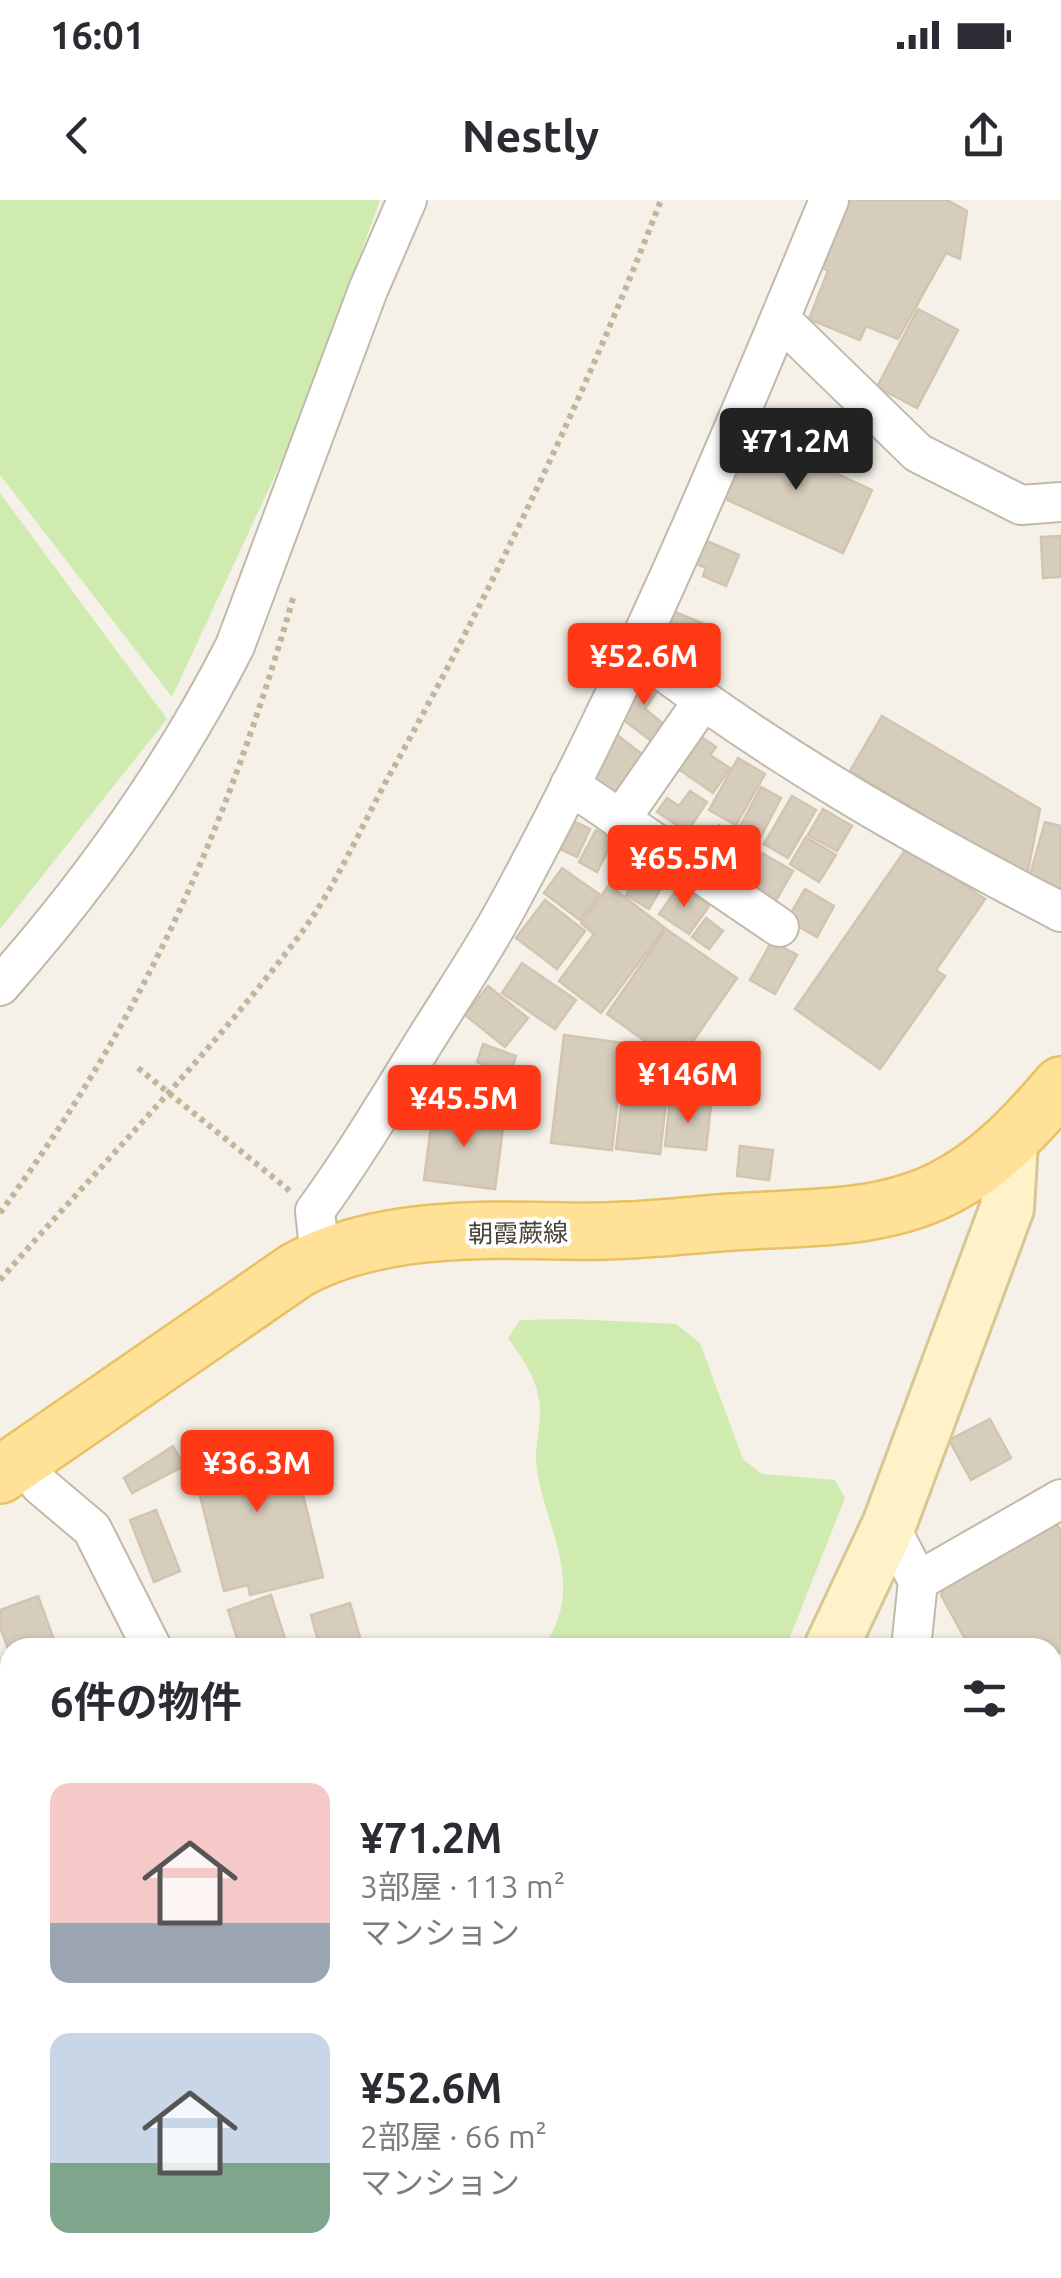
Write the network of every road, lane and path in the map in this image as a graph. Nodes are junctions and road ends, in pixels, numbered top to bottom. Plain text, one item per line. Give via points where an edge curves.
1 (407, 200) edge
2 (661, 200) edge
3 (829, 200) edge
4 (782, 321) junction
5 (1061, 502) edge
6 (294, 578) dead end
7 (637, 651) junction
8 (702, 702) junction
9 (570, 785) junction
10 (620, 820) junction
11 (1061, 912) edge
12 (779, 927) dead end
13 (0, 986) edge
14 (138, 1068) dead end
15 (1061, 1085) edge
16 (170, 1094) junction
17 (1010, 1142) junction
18 (0, 1213) edge
19 (317, 1234) junction
20 (0, 1280) edge
21 (12, 1466) edge
22 (1061, 1499) edge
23 (889, 1525) junction
24 (918, 1581) junction
25 (147, 1638) edge
26 (836, 1638) edge
27 (912, 1638) edge

1 - 13 street via 236,646 187,736 128,821
2 - 16 path via 616,318 454,659 304,928
3 - 4 street
4 - 5 street via 918,453 1021,505
4 - 7 street
6 - 18 path via 267,690 171,937 84,1091
7 - 8 street
7 - 9 street
8 - 10 street
8 - 11 street
9 - 10 street
9 - 19 street via 508,906 348,1166
10 - 12 street
14 - 16 path
15 - 17 main road, 朝霞蕨線
16 - 19 path
16 - 20 path
17 - 19 main road, 朝霞蕨線 via 942,1189 865,1213 443,1235 346,1248
17 - 23 street via 1006,1208
19 - 21 main road, 朝霞蕨線
21 - 25 street via 92,1529
22 - 24 street
23 - 24 street
23 - 26 street
24 - 27 street

